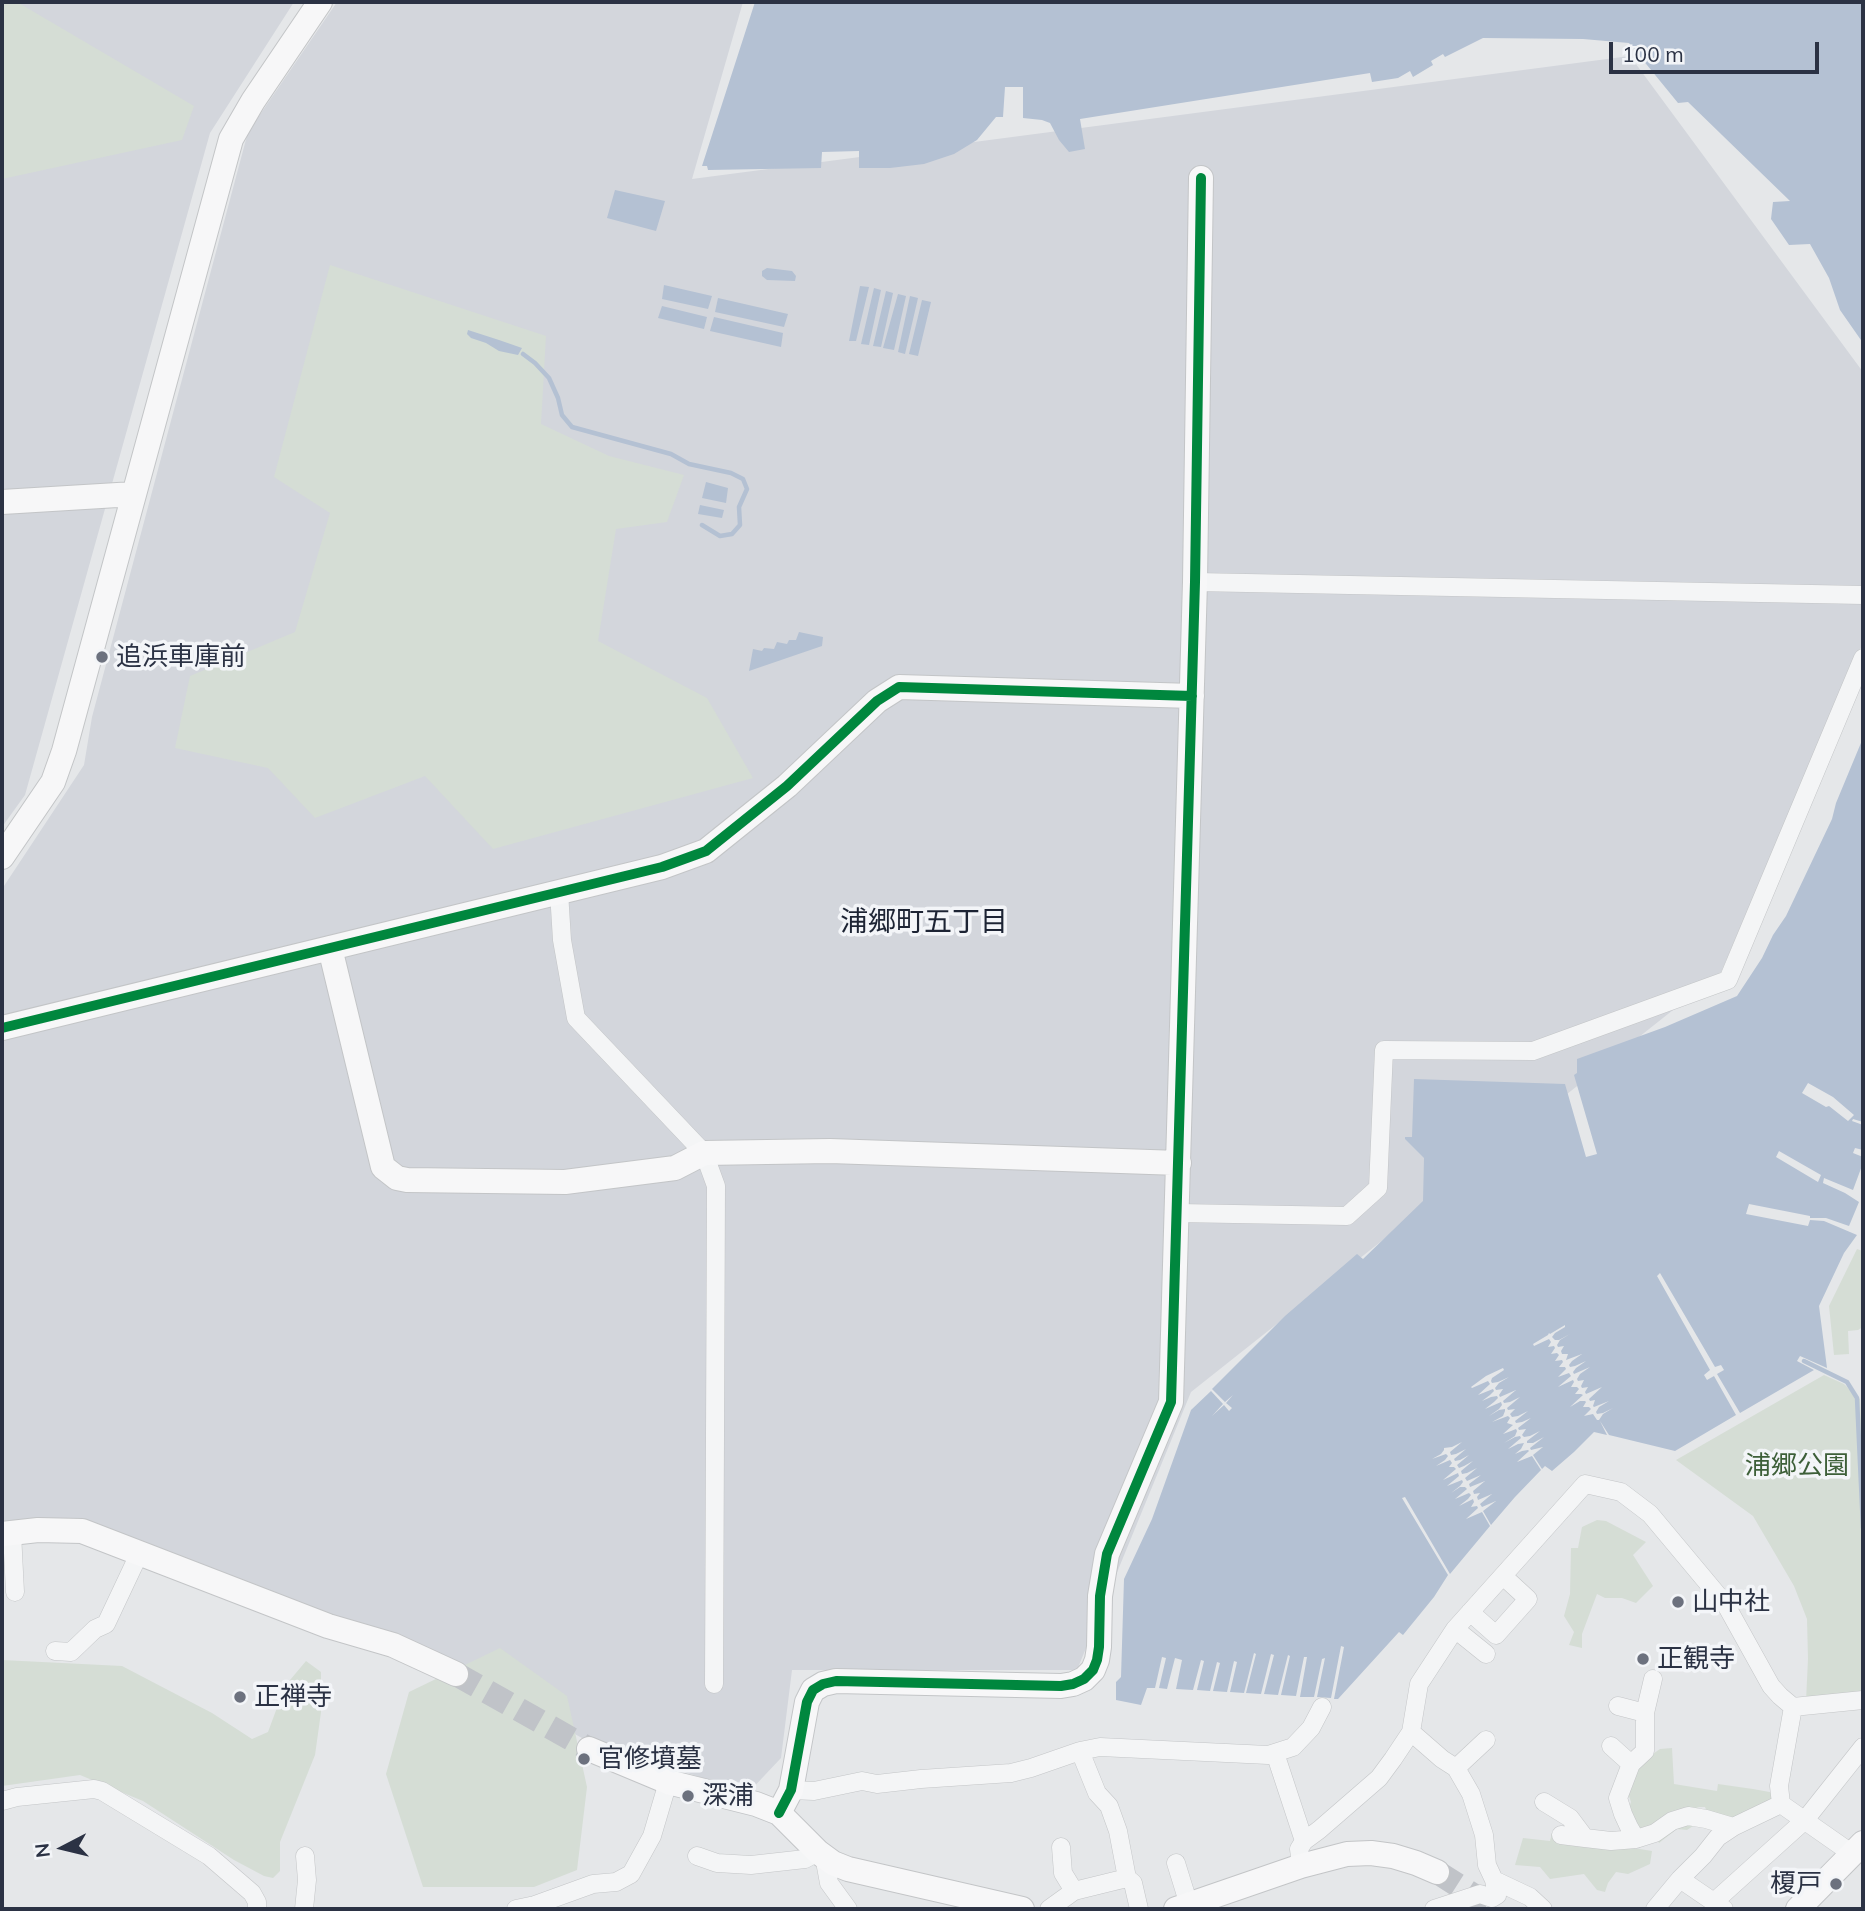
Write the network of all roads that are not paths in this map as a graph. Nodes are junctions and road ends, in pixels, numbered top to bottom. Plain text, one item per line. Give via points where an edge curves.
1 (320, 2) edge
2 (1201, 178) dead end
3 (134, 494) junction
4 (2, 502) edge
5 (1195, 582) junction
6 (1863, 595) edge
7 (1863, 658) edge
8 (1192, 696) junction
9 (2, 858) edge
10 (559, 892) junction
11 (330, 948) junction
12 (2, 1028) edge
13 (704, 1153) junction
14 (1179, 1163) junction
15 (1178, 1213) junction
16 (7, 1534) edge
17 (140, 1552) junction
18 (1503, 1576) junction
19 (15, 1592) dead end
20 (1470, 1612) junction
21 (1455, 1629) junction
22 (55, 1651) dead end
23 (1486, 1654) dead end
24 (456, 1674) tunnel mouth
25 (1653, 1679) dead end
26 (714, 1684) dead end
27 (1863, 1700) edge
28 (1618, 1706) dead end
29 (1322, 1707) dead end
30 (1793, 1707) junction
31 (1645, 1713) junction
32 (1411, 1732) junction
33 (1486, 1740) dead end
34 (1611, 1746) dead end
35 (1863, 1747) edge
36 (589, 1749) tunnel mouth
37 (1080, 1751) junction
38 (1275, 1753) junction
39 (1630, 1764) junction
40 (1456, 1768) junction
41 (668, 1782) junction
42 (791, 1790) junction
43 (2, 1801) edge
44 (1544, 1802) dead end
45 (1781, 1804) junction
46 (779, 1813) junction
47 (1805, 1821) junction
48 (1733, 1827) junction
49 (1561, 1835) dead end
50 (1585, 1838) junction
51 (1636, 1839) junction
52 (1304, 1841) junction
53 (1061, 1847) dead end
54 (1858, 1849) edge
55 (821, 1854) junction
56 (305, 1856) dead end
57 (697, 1856) dead end
58 (1301, 1866) junction
59 (1437, 1872) tunnel mouth
60 (1177, 1875) dead end
61 (1127, 1878) junction
62 (1680, 1879) junction
63 (1494, 1880) junction
64 (1074, 1891) junction
65 (1719, 1906) edge
66 (1182, 1907) edge
67 (257, 1909) edge
68 (304, 1909) edge
69 (516, 1909) edge
70 (848, 1909) edge
71 (1022, 1909) edge
72 (1049, 1909) edge
73 (1139, 1909) edge
74 (1434, 1909) edge
75 (1543, 1909) edge
76 (1655, 1909) edge
77 (1798, 1909) edge

1 - 3 street via 231,139
2 - 5 street
3 - 4 street
3 - 9 street via 53,782
5 - 6 street
5 - 8 street
7 - 15 street via 1728,980 1533,1051 1384,1050 1377,1188 1347,1216
8 - 10 street via 900,687 877,701 788,786 706,851 662,867
8 - 14 street
10 - 11 street
10 - 13 street via 576,1018
11 - 12 street
11 - 13 street via 383,1167 397,1178 565,1182 675,1168
13 - 14 street via 830,1151
13 - 26 street via 716,1186
14 - 15 street
15 - 42 street via 1171,1402 1107,1554 1093,1670 1084,1679 1061,1686 823,1684 807,1702
16 - 17 street via 82,1531
16 - 19 street
17 - 22 street via 106,1624 71,1652
17 - 24 street via 328,1626 393,1645
18 - 20 street
18 - 20 street via 1528,1599 1496,1635
18 - 30 street via 1585,1484 1621,1492 1650,1514 1726,1605 1771,1686
20 - 21 street
21 - 23 street
21 - 32 street via 1419,1684
25 - 31 street
27 - 30 street
28 - 31 street
29 - 38 street via 1293,1747
30 - 45 street via 1779,1786
31 - 39 street via 1645,1751
32 - 40 street
32 - 52 street via 1379,1778
33 - 40 street
34 - 39 street
35 - 47 street
36 - 41 street
37 - 38 street via 1100,1747
37 - 42 street via 1011,1773 877,1784 862,1781 814,1791
37 - 61 street via 1097,1793 1109,1805
38 - 52 street
39 - 51 street via 1618,1798
40 - 63 street via 1471,1794
41 - 46 street
41 - 69 street via 652,1836 631,1874
42 - 46 street
43 - 67 street via 102,1791 209,1856 252,1893
44 - 50 street via 1570,1818
45 - 47 street
45 - 48 street
46 - 55 street
47 - 54 street
47 - 65 street
48 - 51 street via 1688,1816
48 - 62 street
49 - 50 street
50 - 51 street
52 - 58 street via 1299,1849
53 - 64 street via 1063,1873
54 - 77 street
55 - 57 street via 751,1865 717,1863
55 - 70 street via 830,1883
55 - 71 street via 848,1869
56 - 68 street
58 - 59 street via 1371,1853
58 - 66 street
60 - 66 street
61 - 64 street
61 - 73 street via 1133,1883
62 - 65 street
62 - 76 street
63 - 74 street via 1497,1895 1492,1898 1480,1894
63 - 75 street via 1530,1897
64 - 72 street

